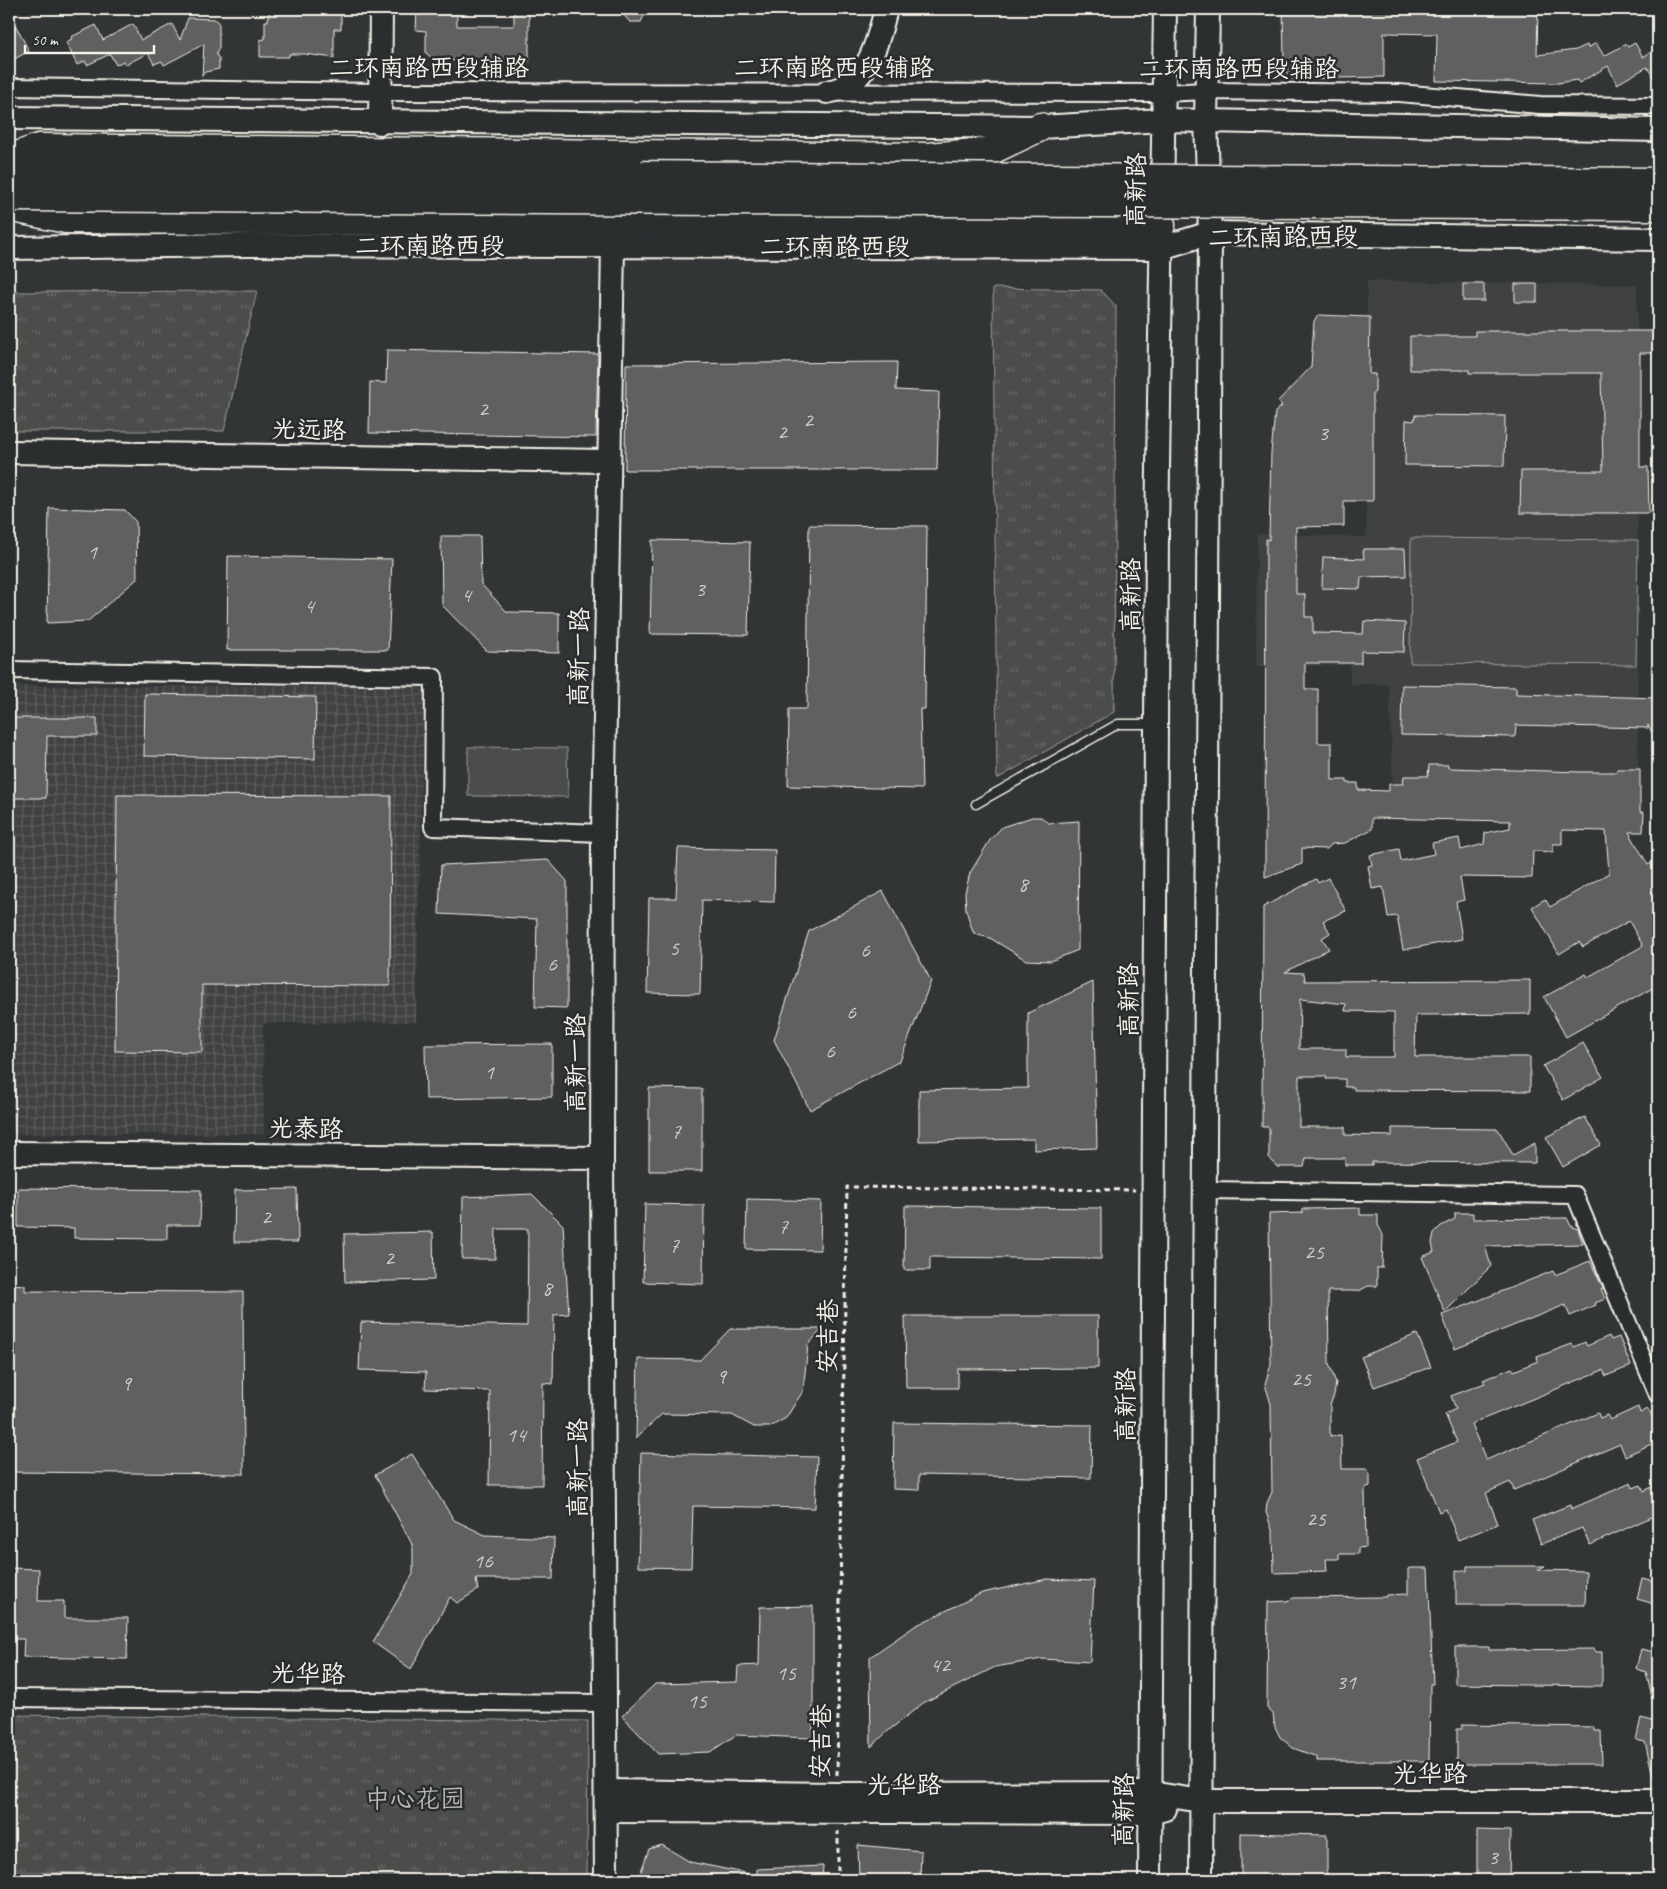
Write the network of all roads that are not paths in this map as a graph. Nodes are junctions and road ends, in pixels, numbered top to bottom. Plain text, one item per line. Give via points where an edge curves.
1 (382, 9) edge
2 (886, 9) edge
3 (1165, 9) edge
4 (1208, 9) edge
5 (9, 87) edge
6 (1207, 91) junction
7 (381, 92) junction
8 (826, 92) junction
9 (1163, 93) junction
10 (1658, 106) edge
11 (9, 118) edge
12 (1164, 120) junction
13 (1206, 120) junction
14 (380, 123) junction
15 (1040, 127) junction
16 (1658, 130) edge
17 (9, 159) edge
18 (9, 171) edge
19 (1658, 182) edge
20 (9, 197) edge
21 (1658, 206) edge
22 (9, 207) edge
23 (1210, 233) junction
24 (1161, 236) junction
25 (1658, 239) edge
26 (613, 245) junction
27 (9, 248) edge
28 (9, 452) edge
29 (609, 461) junction
30 (9, 670) edge
31 (1156, 724) junction
32 (976, 804) dead end
33 (603, 833) junction
34 (9, 1153) edge
35 (602, 1158) junction
36 (1204, 1190) junction
37 (1658, 1395) edge
38 (9, 1698) edge
39 (606, 1703) junction
40 (1201, 1800) junction
41 (1658, 1800) edge
42 (606, 1801) junction
43 (1151, 1803) junction
44 (606, 1880) edge
45 (1150, 1880) edge
46 (1201, 1880) edge

1 - 7 main road
2 - 8 main road via 863,72 841,90
3 - 9 main road, 高新路
4 - 6 main road
5 - 7 street, 二环南路西段辅路
6 - 9 street, 二环南路西段辅路
6 - 10 street, 二环南路西段辅路 via 1399,93 1540,105
6 - 13 main road
7 - 8 street, 二环南路西段辅路
7 - 14 main road
8 - 9 street, 二环南路西段辅路
9 - 12 main road, 高新路
11 - 14 main road
12 - 13 main road
12 - 15 main road
12 - 24 main road, 高新路
13 - 16 main road
13 - 23 main road
14 - 15 main road
15 - 17 highway, bridge via 987,152 928,157 39,148
18 - 19 highway, bridge
20 - 21 highway, 二环南路西段, bridge
22 - 24 highway via 66,219 568,221
23 - 24 main road, 二环南路西段
23 - 25 main road, 二环南路西段
23 - 36 main road
24 - 26 main road, 二环南路西段
24 - 31 main road, 高新路
26 - 27 main road, 二环南路西段
26 - 29 main road, 高新一路
28 - 29 main road, 光远路
29 - 33 main road, 高新一路
30 - 33 street via 434,678 433,828
31 - 32 lane via 1118,724
31 - 43 main road, 高新路
33 - 35 main road, 高新一路
34 - 35 main road, 光泰路
35 - 39 main road, 高新一路
36 - 37 street via 1575,1195
36 - 40 main road
38 - 39 street, 光华路
39 - 42 main road, 高新一路
40 - 41 main road, 光华路
40 - 43 main road, 光华路
40 - 46 main road
42 - 43 main road, 光华路
42 - 44 main road, 高新一路
43 - 45 main road, 高新路

